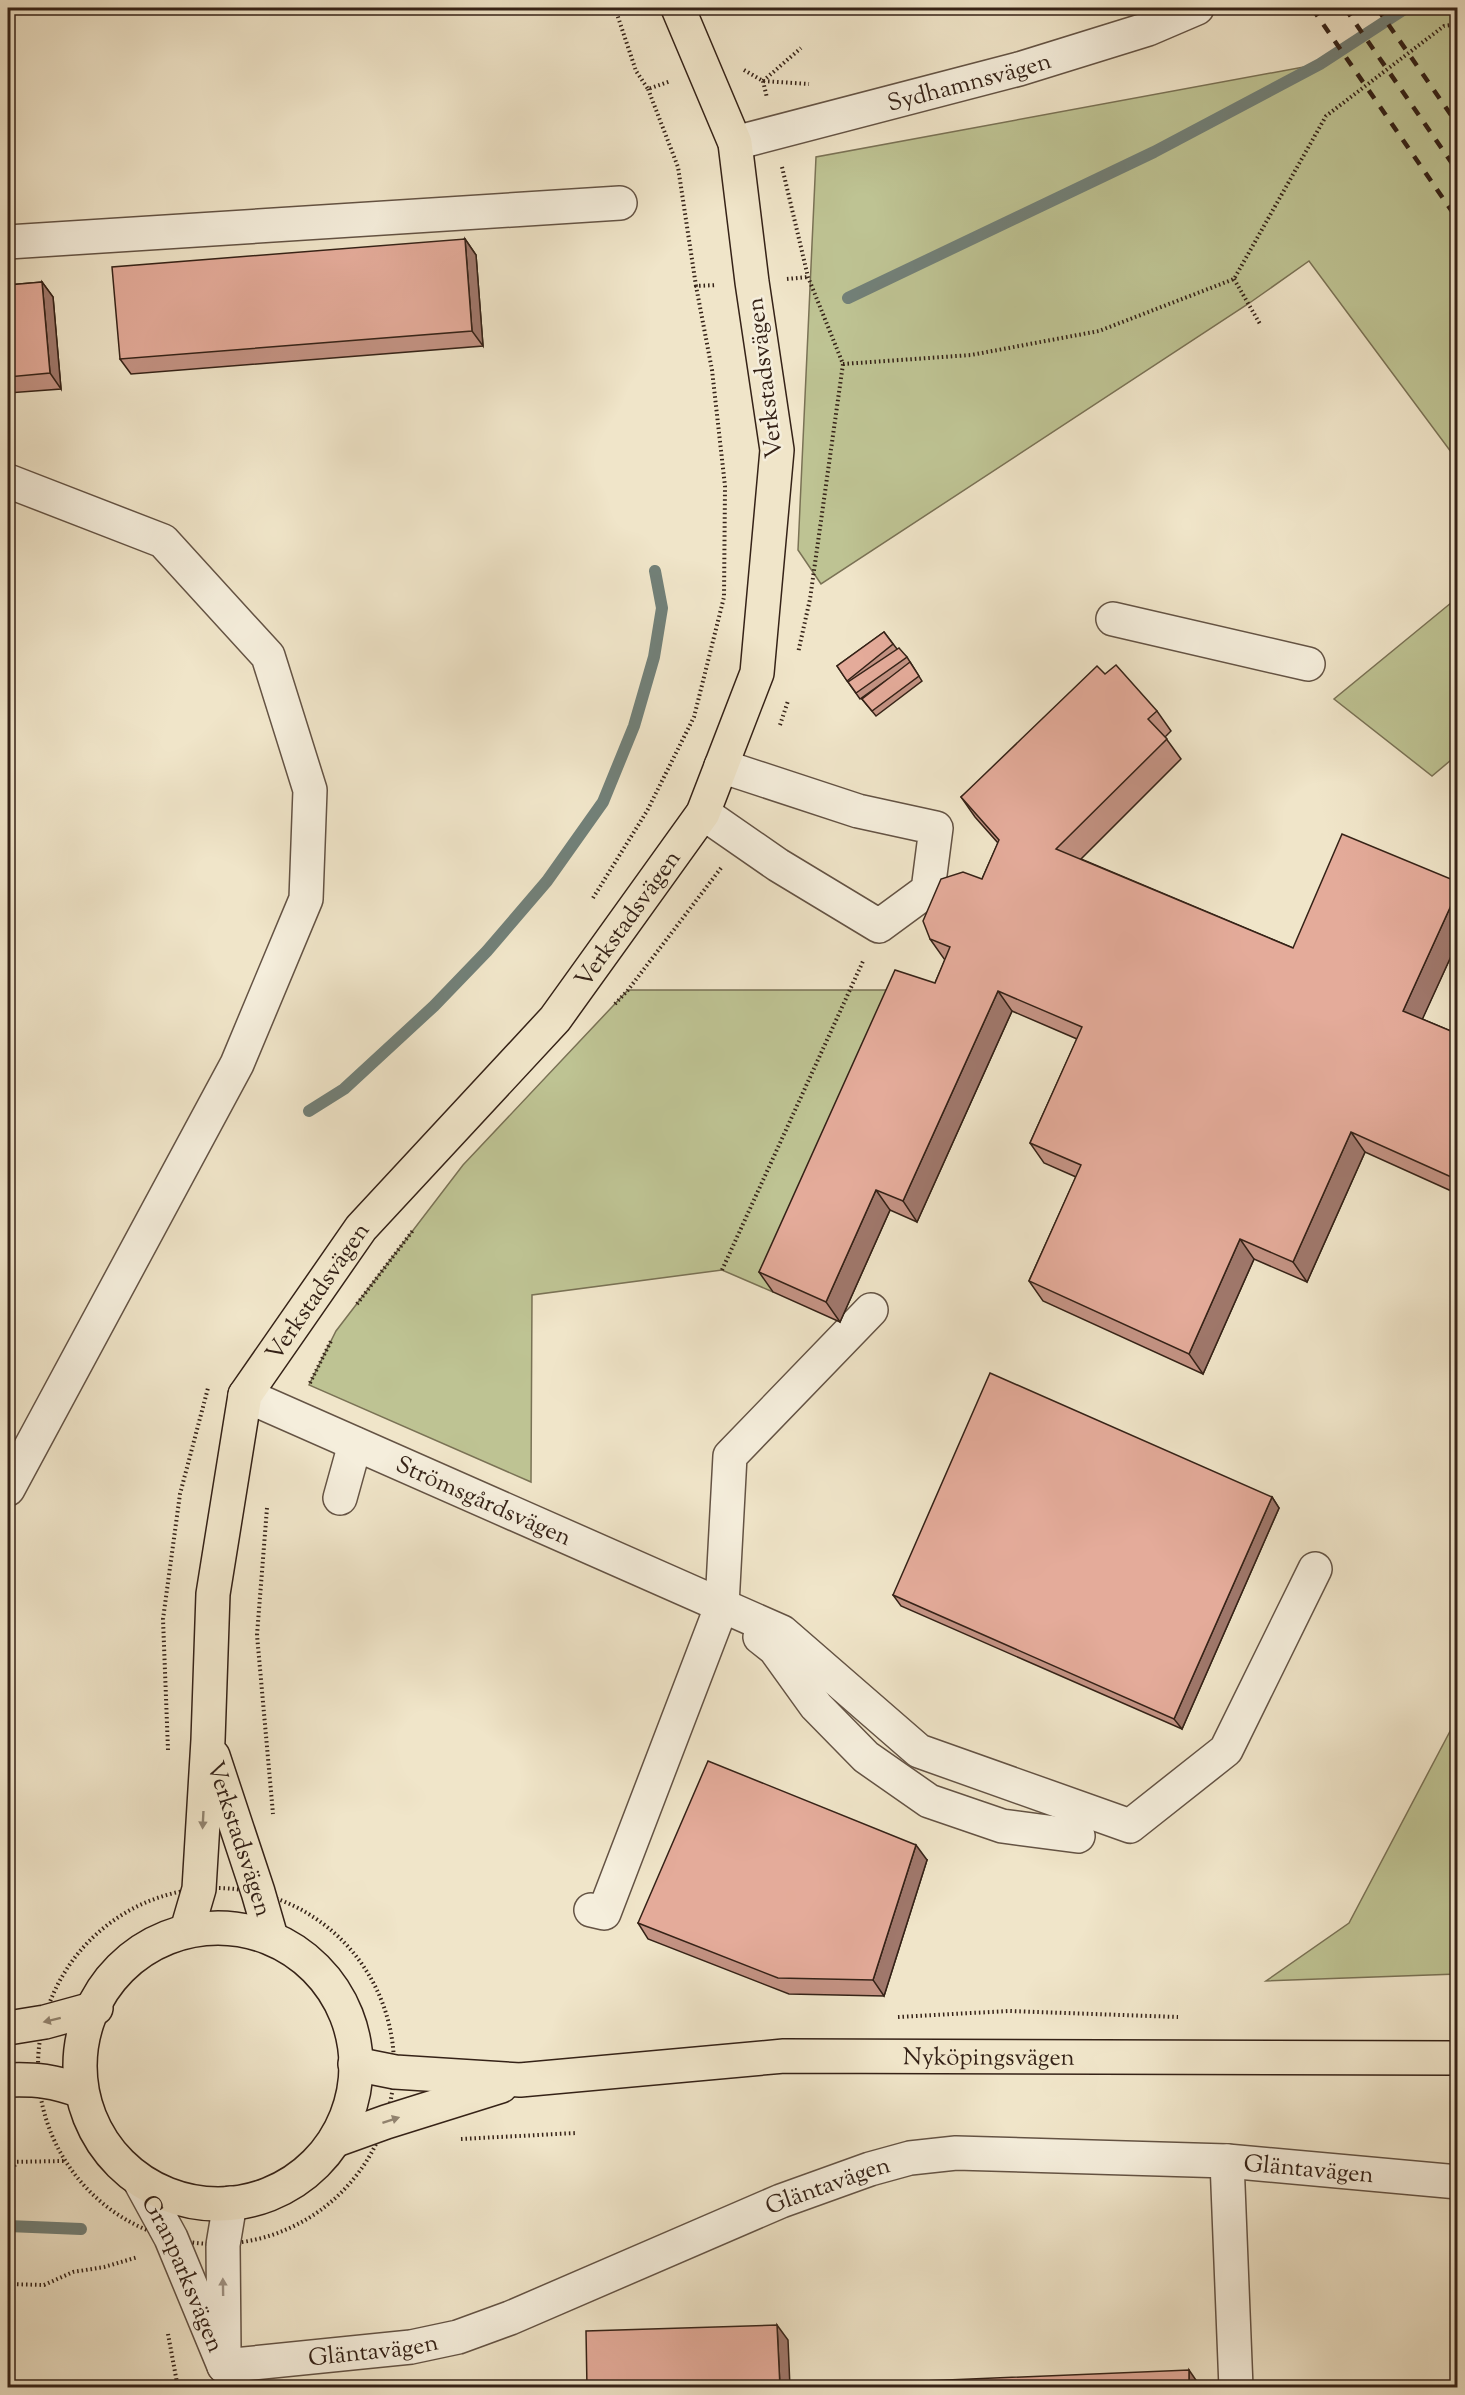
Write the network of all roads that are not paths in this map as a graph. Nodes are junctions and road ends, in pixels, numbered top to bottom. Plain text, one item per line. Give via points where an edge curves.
1 (678, 8) edge
2 (1197, 8) edge
3 (735, 143) junction
4 (620, 203) dead end
5 (8, 242) edge
6 (8, 481) edge
7 (1113, 619) dead end
8 (1308, 664) dead end
9 (721, 766) junction
10 (703, 813) junction
11 (871, 1310) dead end
12 (245, 1395) junction
13 (355, 1444) junction
14 (8, 1489) edge
15 (340, 1498) dead end
16 (1315, 1569) dead end
17 (723, 1606) junction
18 (208, 1740) junction
19 (1078, 1836) dead end
20 (591, 1910) dead end
21 (187, 1930) junction
22 (271, 1937) junction
23 (96, 2008) junction
24 (8, 2028) edge
25 (1458, 2058) edge
26 (355, 2064) junction
27 (23, 2079) edge
28 (520, 2080) junction
29 (81, 2091) junction
30 (336, 2140) junction
31 (1227, 2161) junction
32 (141, 2182) junction
33 (1458, 2182) edge
34 (230, 2203) junction
35 (226, 2377) edge
36 (1236, 2388) edge

1 - 3 main road, Verkstadsvägen
2 - 3 street, Sydhamnsvägen via 1148,30 1019,69
3 - 9 main road, Verkstadsvägen via 777,450 757,673
4 - 5 street
6 - 14 street via 163,541 268,656 310,790 306,898 237,1064
7 - 8 street
9 - 10 main road, Verkstadsvägen
9 - 10 street via 858,811 936,828 928,890 879,926 778,865
10 - 12 main road, Verkstadsvägen via 555,1019 361,1228
11 - 17 street via 730,1456
12 - 13 street, Strömsgårdsvägen
12 - 18 main road, Verkstadsvägen via 213,1594
13 - 15 street
13 - 17 street, Strömsgårdsvägen
16 - 17 street, Strömsgårdsvägen via 1226,1750 1130,1826 919,1751 782,1632
17 - 19 street via 775,1649 816,1706 866,1757 929,1801 1002,1826
17 - 20 street via 604,1913
18 -> 21 main road, Verkstadsvägen via 199,1889
18 - 22 main road, Verkstadsvägen
21 - 22 main road via 245,1929
21 - 23 main road via 145,1947 109,1979
22 - 26 main road via 311,1962 341,2001 356,2046
23 -> 24 main road
23 - 29 main road via 81,2043
25 - 28 main road, Nyköpingsvägen via 784,2056
26 - 28 main road, Nyköpingsvägen via 395,2072
26 - 30 main road via 354,2095
27 - 29 main road via 60,2083
30 -> 28 main road, Nyköpingsvägen
29 - 32 main road via 106,2149
30 - 34 main road via 304,2176 247,2203
31 - 33 street, Gläntavägen
31 - 35 street, Gläntavägen via 967,2153 910,2158 781,2201 458,2337
31 - 36 street
32 - 34 main road via 199,2204
32 - 35 street, Granparksvägen via 171,2238
35 -> 34 street, Granparksvägen via 223,2245

